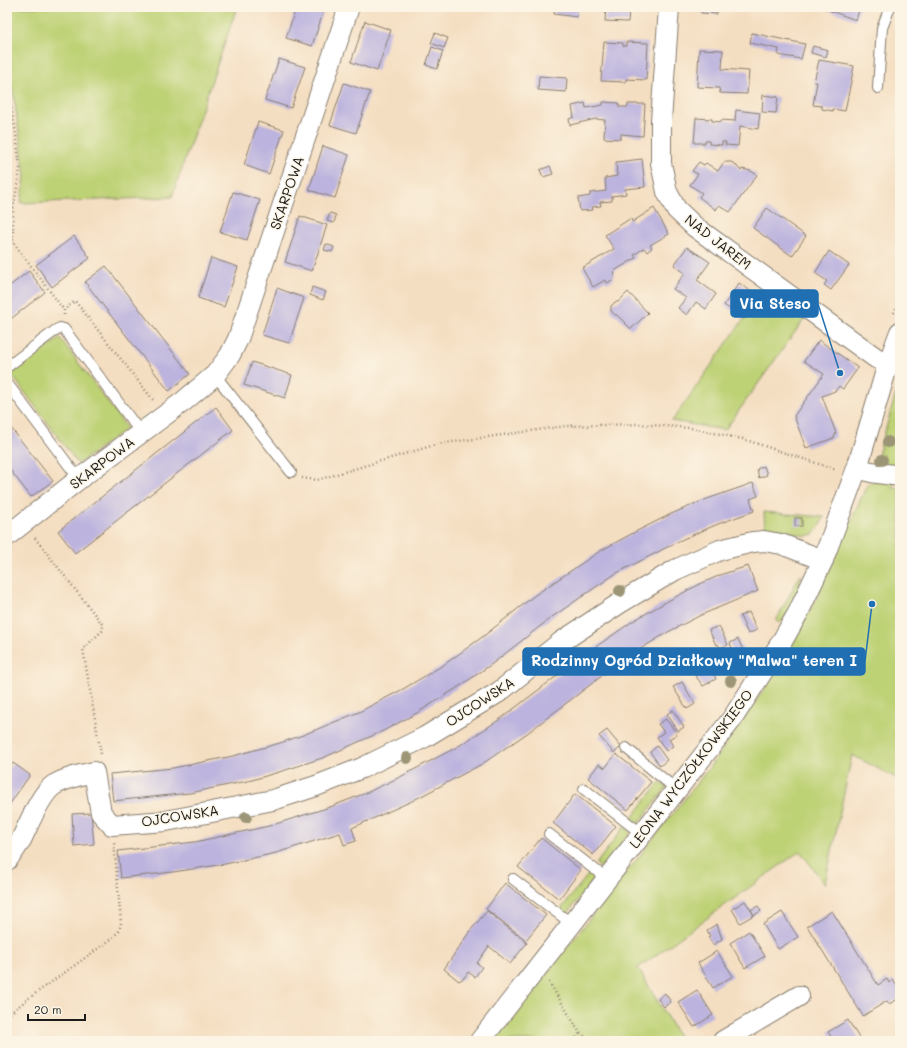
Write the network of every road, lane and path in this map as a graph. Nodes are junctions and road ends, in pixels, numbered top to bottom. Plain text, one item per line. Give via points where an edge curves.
1 (349, 7) edge
2 (669, 7) edge
3 (890, 7) edge
4 (7, 84) edge
5 (878, 88) dead end
6 (7, 229) edge
7 (12, 231) junction
8 (900, 301) edge
9 (897, 324) edge
10 (888, 364) junction
11 (7, 367) edge
12 (215, 374) junction
13 (7, 383) edge
14 (165, 415) junction
15 (142, 432) junction
16 (850, 470) junction
17 (291, 472) joint
18 (900, 476) edge
19 (79, 479) junction
20 (24, 523) junction
21 (7, 536) edge
22 (823, 560) junction
23 (626, 748) dead end
24 (94, 772) junction
25 (584, 788) dead end
26 (677, 790) junction
27 (112, 825) junction
28 (549, 834) dead end
29 (642, 834) junction
30 (7, 860) edge
31 (513, 879) dead end
32 (607, 879) junction
33 (572, 924) junction
34 (546, 978) dead end
35 (799, 996) dead end
36 (7, 1016) edge
37 (580, 1034) junction
38 (480, 1041) edge
39 (574, 1041) edge
40 (591, 1041) edge
41 (723, 1041) edge

1 - 12 street, SKARPOWA via 238,339 230,355
2 - 10 street, NAD JAREM via 661,114 661,164 667,192 676,209 695,227 876,358
3 - 5 lane via 882,28
4 - 7 path via 20,169
6 - 7 path
7 - 14 path via 13,242 64,310 75,301
8 - 9 path
9 - 10 street, LEONA WYCZÓŁKOWSKIEGO
10 - 16 street, LEONA WYCZÓŁKOWSKIEGO
11 - 15 lane via 56,330 64,329
12 - 14 street, SKARPOWA
12 - 17 lane
13 - 19 lane
14 - 15 street, SKARPOWA
15 - 19 street, SKARPOWA
16 - 17 path via 691,428 639,424 566,426 438,444 317,480 299,478
16 - 18 street
16 - 22 street, LEONA WYCZÓŁKOWSKIEGO
19 - 20 street, SKARPOWA
20 - 21 street, SKARPOWA
20 - 24 path via 103,625 102,631 83,649 103,768
22 - 26 street, LEONA WYCZÓŁKOWSKIEGO via 798,613 764,670 732,718
22 - 27 street, OJCOWSKA via 781,544 764,541 720,550 675,570 620,602 561,642 499,692 425,737 362,768 273,800 166,821
23 - 26 lane
24 - 27 street via 101,813
24 - 30 street via 52,786
25 - 29 lane
26 - 29 street, LEONA WYCZÓŁKOWSKIEGO
27 - 36 path via 121,912 118,931 110,940
28 - 32 lane
29 - 32 street, LEONA WYCZÓŁKOWSKIEGO
31 - 33 lane
32 - 33 street, LEONA WYCZÓŁKOWSKIEGO
33 - 38 street, LEONA WYCZÓŁKOWSKIEGO
34 - 37 path
35 - 41 street
37 - 39 path
37 - 40 path

